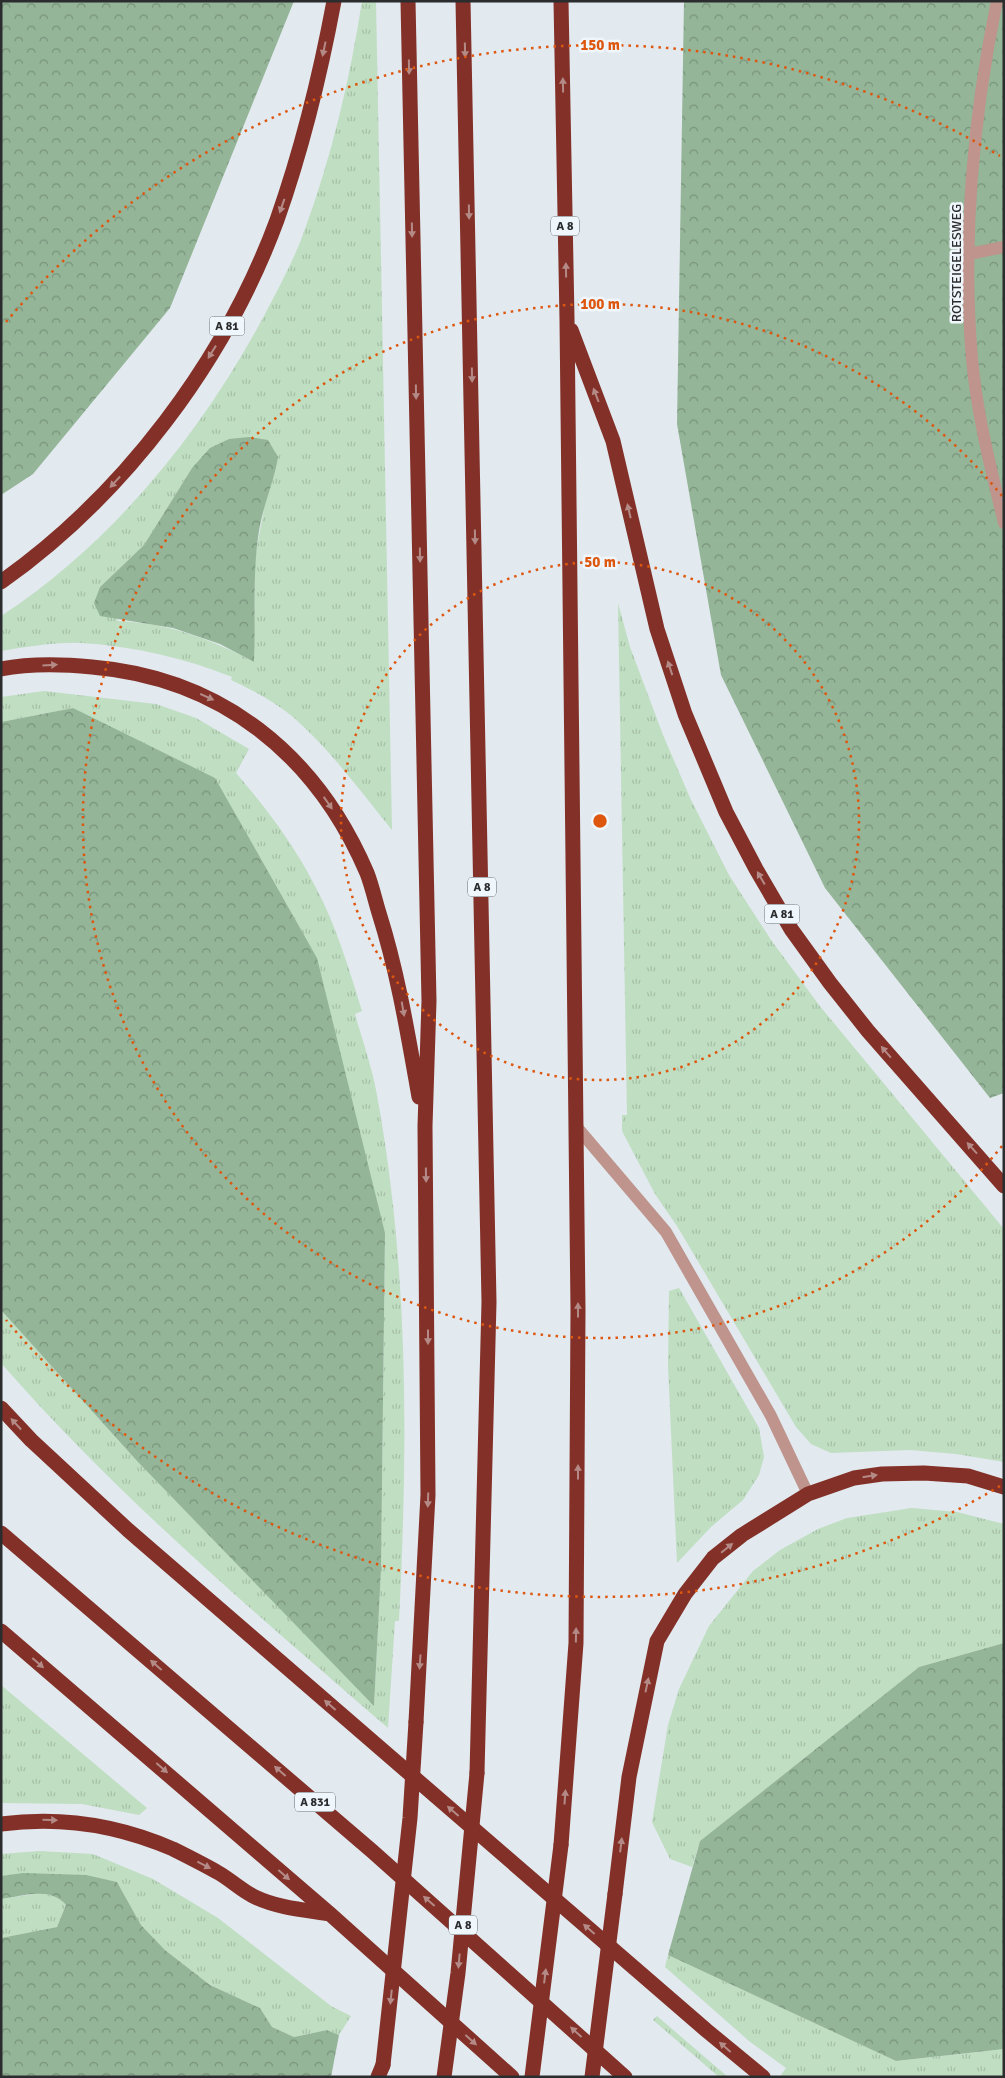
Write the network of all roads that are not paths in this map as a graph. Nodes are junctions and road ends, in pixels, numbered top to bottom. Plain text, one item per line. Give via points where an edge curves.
1 (334, 1) edge
2 (408, 1) edge
3 (463, 1) edge
4 (561, 1) edge
5 (997, 1) edge
6 (1004, 247) edge
7 (969, 254) junction
8 (567, 319) junction
9 (1004, 523) edge
10 (1, 582) edge
11 (1, 669) edge
12 (575, 1125) junction
13 (425, 1126) junction
14 (1004, 1186) edge
15 (1, 1408) edge
16 (1004, 1487) edge
17 (808, 1494) junction
18 (1, 1533) edge
19 (1, 1631) edge
20 (1, 1824) edge
21 (330, 1914) junction
22 (381, 2073) edge
23 (444, 2077) edge
24 (512, 2077) edge
25 (532, 2077) edge
26 (592, 2077) edge
27 (625, 2077) edge
28 (764, 2077) edge

1 -> 10 highway, A 81 via 295,167 276,222 221,339 156,434 115,482 70,526
2 -> 13 highway via 429,992
3 -> 23 highway, A 8, bridge via 489,1302 477,1773 458,1973
8 -> 4 highway, A 8
5 - 7 lane, ROTSTEIGELESWEG via 987,50 972,173
6 - 7 lane
7 - 9 lane, ROTSTEIGELESWEG via 972,360 987,454
8 - 12 highway, A 8
14 -> 8 highway, A 81 via 830,983 791,929 726,812 685,714 657,629 613,441
11 -> 13 highway via 62,664 120,670 169,682 212,699 264,732 306,773 339,819 367,874 394,961
12 - 17 lane via 666,1232 771,1416
25 -> 12 highway, A 8, bridge via 561,1845 576,1643 578,1310
13 -> 22 highway, bridge via 428,1494 410,1818
28 -> 15 highway via 128,1530
17 -> 16 highway via 854,1478 882,1474 968,1476
26 -> 17 highway, bridge via 629,1777 657,1641 685,1594 713,1558 742,1535
27 -> 18 highway, A 831 via 372,1851
19 -> 21 highway
20 -> 21 highway via 33,1820 66,1821 135,1834 217,1872 255,1897 293,1909
21 -> 24 highway

